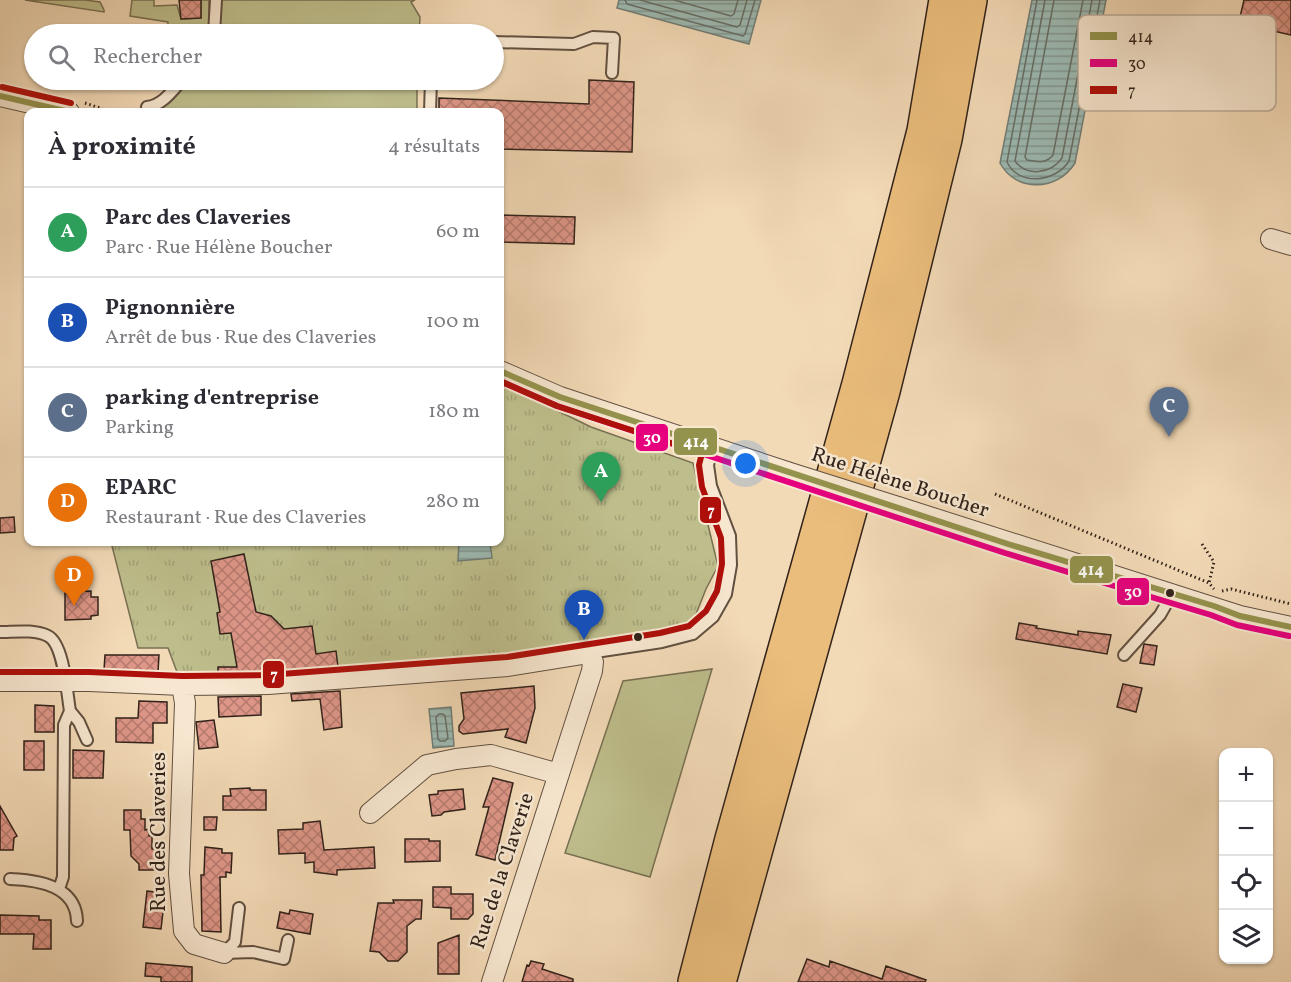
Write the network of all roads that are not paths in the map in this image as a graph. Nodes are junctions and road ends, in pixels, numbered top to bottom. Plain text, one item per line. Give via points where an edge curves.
1 (216, 0) edge
2 (946, 0) edge
3 (970, 0) edge
4 (215, 24) edge
5 (504, 42) edge
6 (612, 73) dead end
7 (173, 90) edge
8 (431, 90) edge
9 (0, 96) edge
10 (147, 107) dead end
11 (52, 108) edge
12 (430, 108) edge
13 (1271, 239) dead end
14 (1291, 244) edge
15 (504, 374) edge
16 (713, 447) junction
17 (1172, 594) junction
18 (1291, 627) edge
19 (0, 632) edge
20 (589, 653) junction
21 (1124, 655) dead end
22 (0, 681) edge
23 (64, 681) junction
24 (182, 685) junction
25 (70, 711) junction
26 (87, 740) dead end
27 (559, 774) junction
28 (370, 813) dead end
29 (10, 879) dead end
30 (59, 889) junction
31 (239, 908) dead end
32 (77, 921) dead end
33 (288, 940) dead end
34 (224, 952) junction
35 (492, 982) edge
36 (694, 982) edge
37 (719, 982) edge

1 - 4 lane
2 - 36 highway via 921,143 859,384
3 - 37 highway via 945,139 883,391
5 - 6 lane via 574,44 593,37 614,38
7 - 10 lane via 155,106
8 - 12 lane
9 - 11 street
13 - 14 street
15 - 16 street, Rue Hélène Boucher via 560,398
16 - 17 street, Rue Hélène Boucher, bridge
16 - 20 lane via 708,465 711,486 730,536 731,565 726,594 713,617 693,634
17 - 18 street, Rue Hélène Boucher via 1240,616
17 - 21 lane via 1160,615
19 - 23 lane via 49,636 58,646
20 - 24 street via 508,666 268,684
20 - 27 street, Rue de la Claverie via 592,671
22 - 23 street
23 - 24 street
23 - 25 lane
24 - 34 street, Rue des Claveries via 185,703 179,874 184,932 194,944
25 - 26 lane
25 - 30 lane via 64,725 63,877
27 - 28 street, Rue de la Claverie via 490,755 446,761 427,765
27 - 35 street, Rue de la Claverie
29 - 30 lane
30 - 32 lane via 74,905
31 - 34 lane via 235,942
33 - 34 lane via 284,959 253,952

